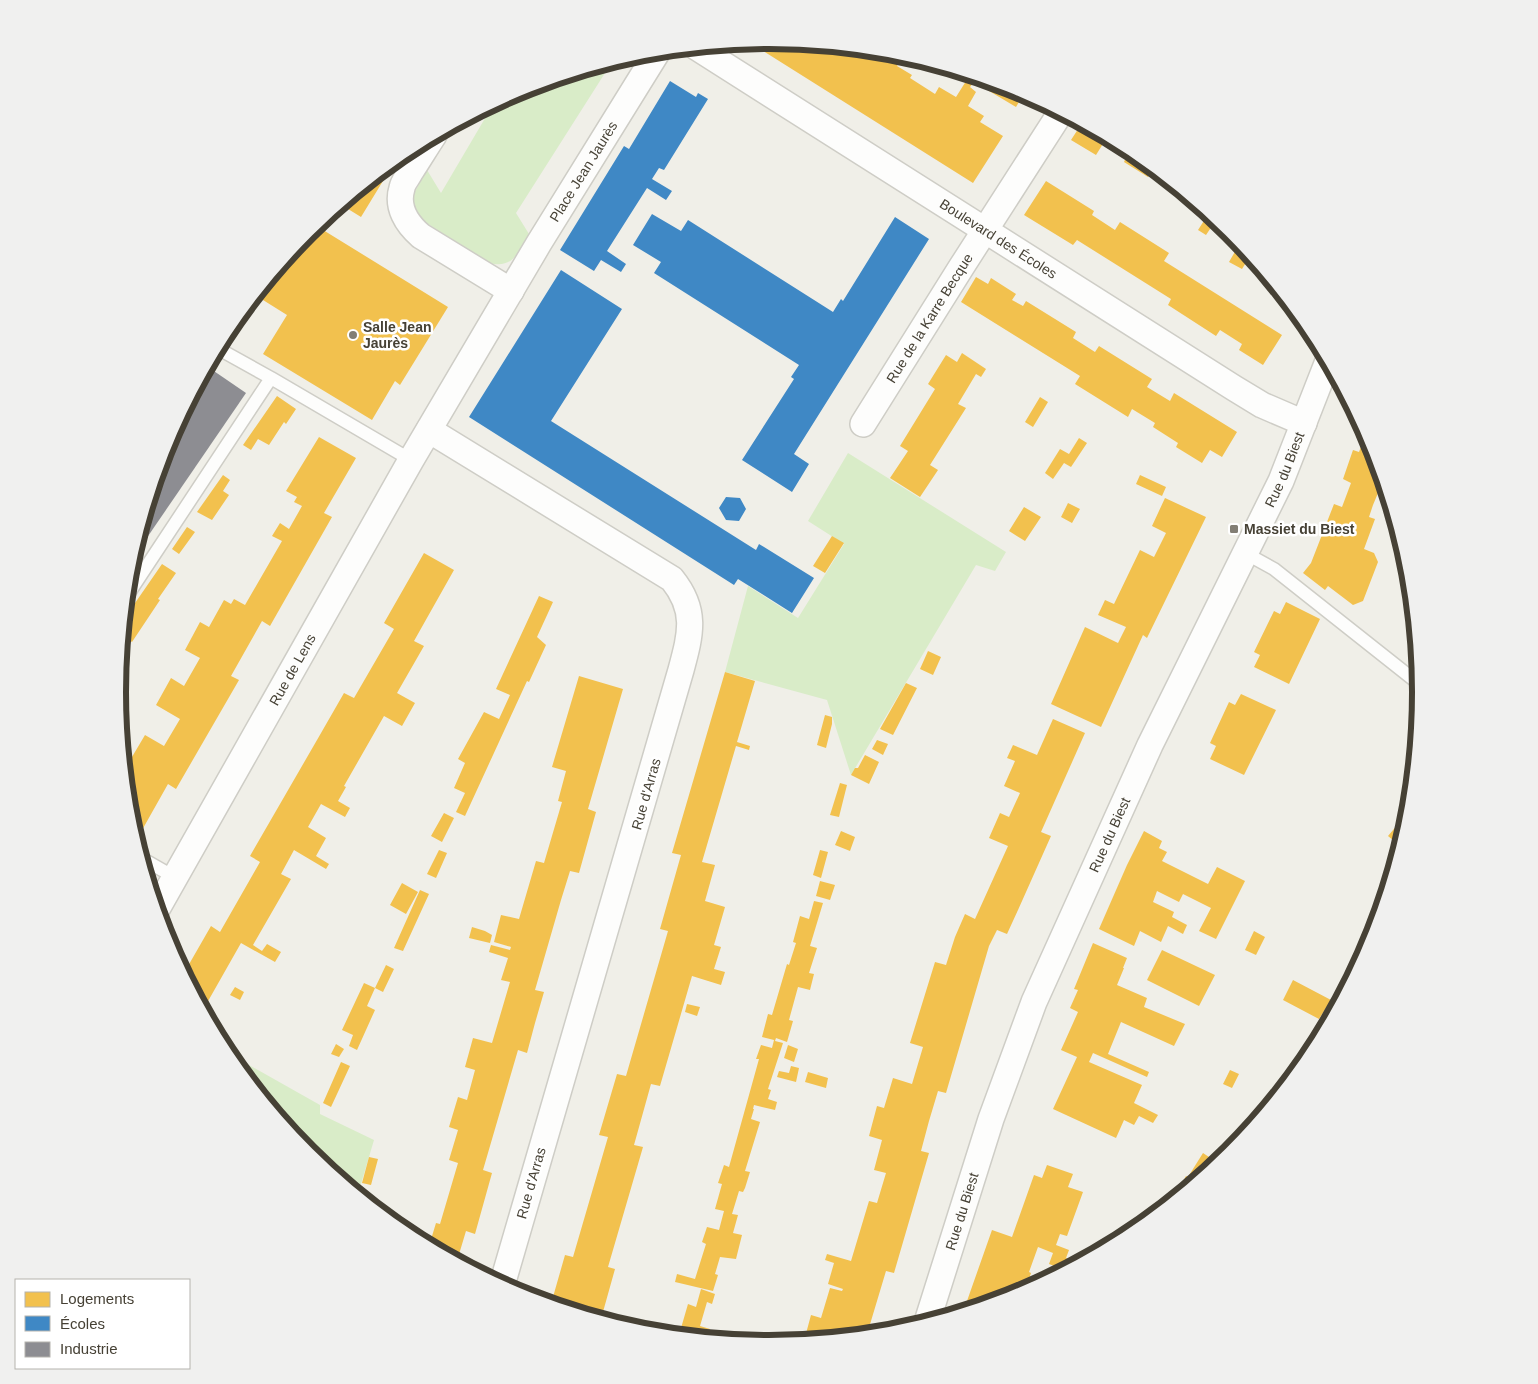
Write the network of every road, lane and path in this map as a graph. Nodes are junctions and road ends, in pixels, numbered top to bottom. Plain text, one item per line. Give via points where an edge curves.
1 (704, 52) edge
2 (653, 60) edge
3 (1058, 117) edge
4 (426, 148) edge
5 (985, 232) junction
6 (511, 291) junction
7 (224, 352) edge
8 (1325, 369) edge
9 (271, 378) junction
10 (1304, 423) junction
11 (863, 424) dead end
12 (429, 430) junction
13 (411, 460) junction
14 (1245, 553) junction
15 (135, 582) edge
16 (1412, 678) edge
17 (149, 863) edge
18 (176, 878) junction
19 (161, 902) edge
20 (504, 1278) edge
21 (929, 1314) edge

1 - 5 street, Boulevard des Écoles
2 - 6 street, Place Jean Jaurès
3 - 5 street, Rue de la Karre Becque
4 - 6 street via 402,186 400,199 406,219 420,236
5 - 10 street, Boulevard des Écoles via 1262,405
5 - 11 street, Rue de la Karre Becque
6 - 12 street, Place Jean Jaurès
7 - 9 lane
8 - 10 street, Rue du Biest
9 - 13 lane
9 - 15 lane
10 - 14 street, Rue du Biest via 1281,480
12 - 13 street, Rue de Lens
12 - 20 street, Rue d'Arras via 672,579 686,599 690,623 686,653
13 - 18 street, Rue de Lens
14 - 16 lane via 1274,569
14 - 21 street, Rue du Biest via 1150,745 1034,1002 991,1119
17 - 18 lane
18 - 19 street, Rue de Lens

